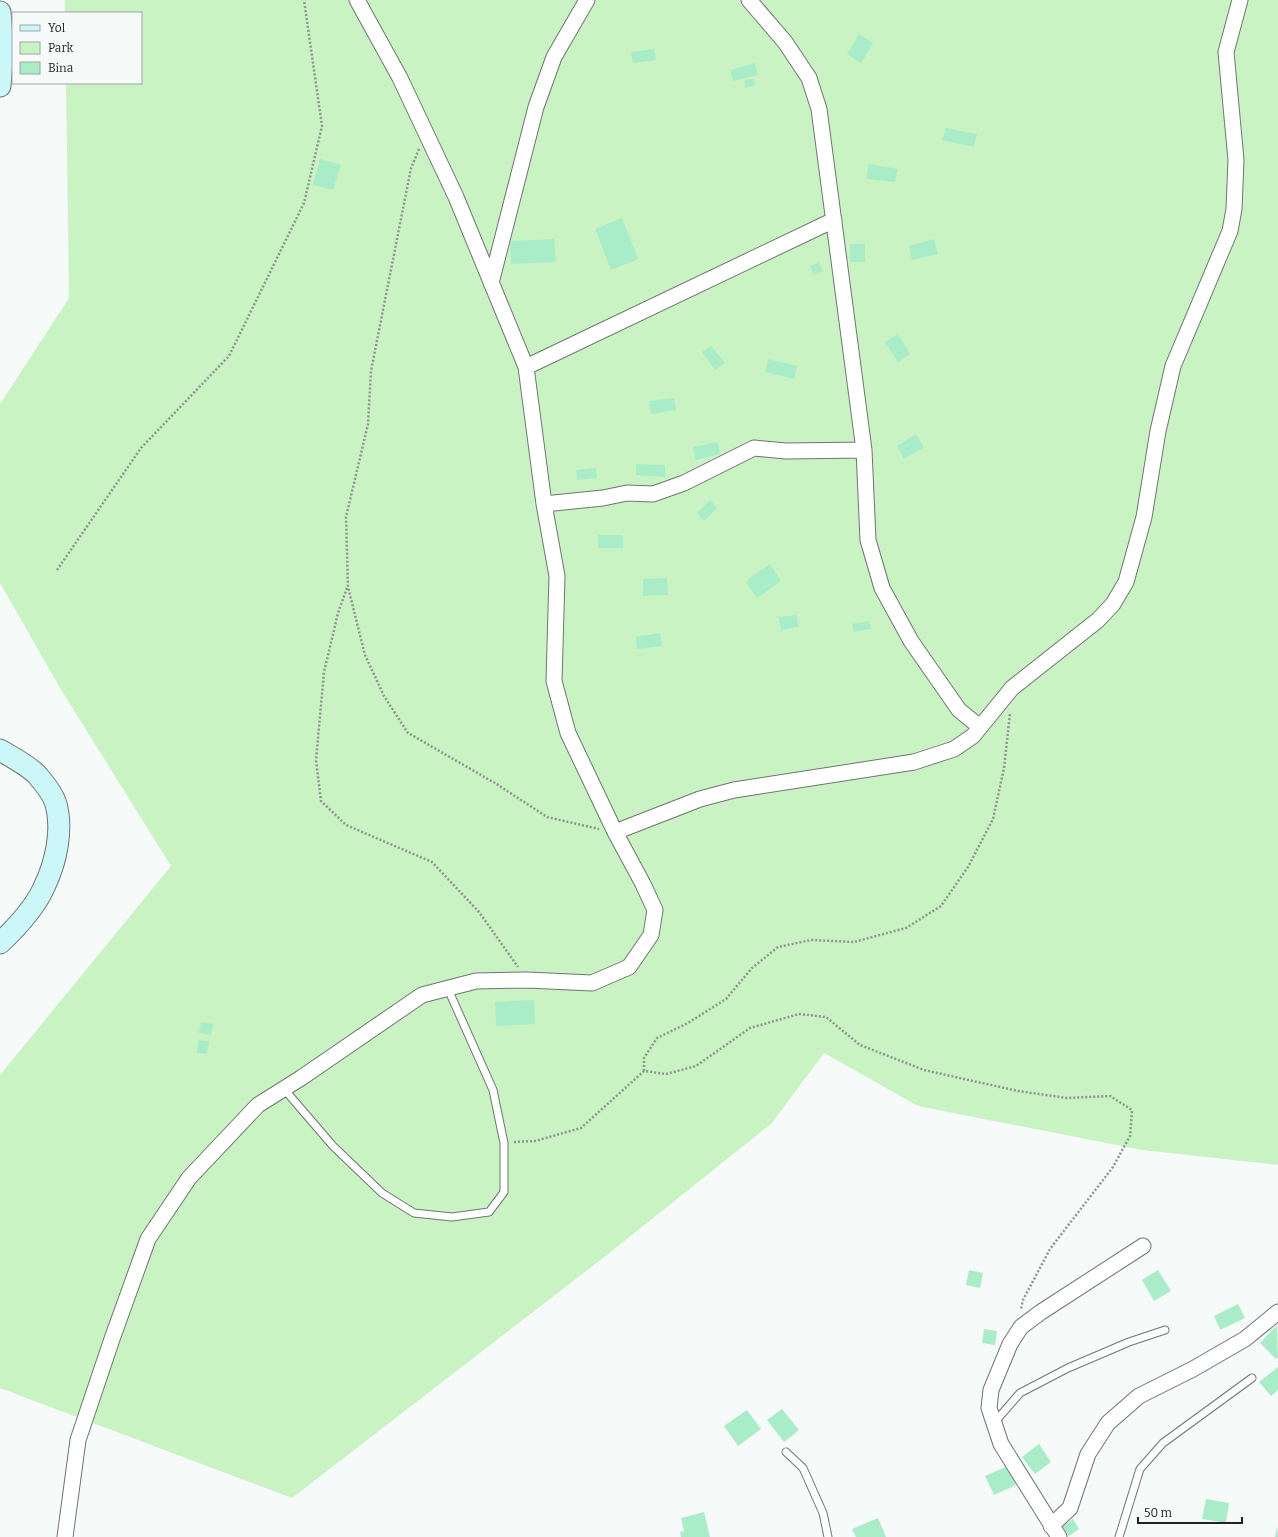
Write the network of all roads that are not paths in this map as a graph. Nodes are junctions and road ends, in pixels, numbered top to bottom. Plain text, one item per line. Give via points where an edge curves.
1 (357, 0) edge
2 (586, 0) edge
3 (750, 0) edge
4 (1240, 0) edge
5 (0, 12) edge
6 (0, 86) edge
7 (834, 220) junction
8 (491, 283) junction
9 (526, 367) junction
10 (864, 450) junction
11 (544, 504) junction
12 (980, 727) junction
13 (0, 750) edge
14 (0, 766) edge
15 (615, 832) junction
16 (0, 923) edge
17 (0, 943) edge
18 (448, 989) junction
19 (284, 1089) junction
20 (1143, 1246) dead end
21 (1278, 1312) edge
22 (1165, 1330) dead end
23 (1252, 1378) dead end
24 (994, 1424) junction
25 (786, 1452) dead end
26 (1055, 1532) edge
27 (65, 1537) edge
28 (828, 1537) edge
29 (1119, 1537) edge

1 - 8 street via 400,78 456,198
2 - 8 street via 554,57 536,107
3 - 7 street via 785,42 809,78 819,109
4 - 12 street via 1226,52 1236,160 1230,231 1174,366 1158,431 1144,517 1126,582 1113,604 1098,620 1012,688
5 - 6 main road via 3,48
7 - 9 street
7 - 10 street
8 - 9 street
9 - 11 street
10 - 11 street via 786,451 754,448 684,483 653,494 628,493
10 - 12 street via 868,540 882,588 911,641 959,710
11 - 15 street via 557,576 554,681 568,733
12 - 15 street via 973,736 954,750 914,762 734,790
13 - 17 main road via 37,775 49,790 56,804 58,839 45,886 30,911
14 - 16 main road via 30,786 39,798 46,822 44,850 33,882 10,914
15 - 18 street via 655,910 651,935 629,967 592,983 476,981
18 - 19 street via 422,995
18 - 19 lane via 493,1090 504,1143 504,1192 489,1212 452,1217 414,1213 382,1193 333,1146
19 - 27 street via 258,1105 189,1178 148,1239 78,1440
20 - 24 street via 1021,1327 1010,1344 991,1390 989,1408
21 - 26 street via 1246,1340 1139,1396 1108,1423 1088,1454 1070,1508
22 - 24 lane via 1068,1368 1020,1393
23 - 29 lane via 1163,1443 1140,1470
24 - 26 street via 1001,1444
25 - 28 lane via 803,1468 823,1513

